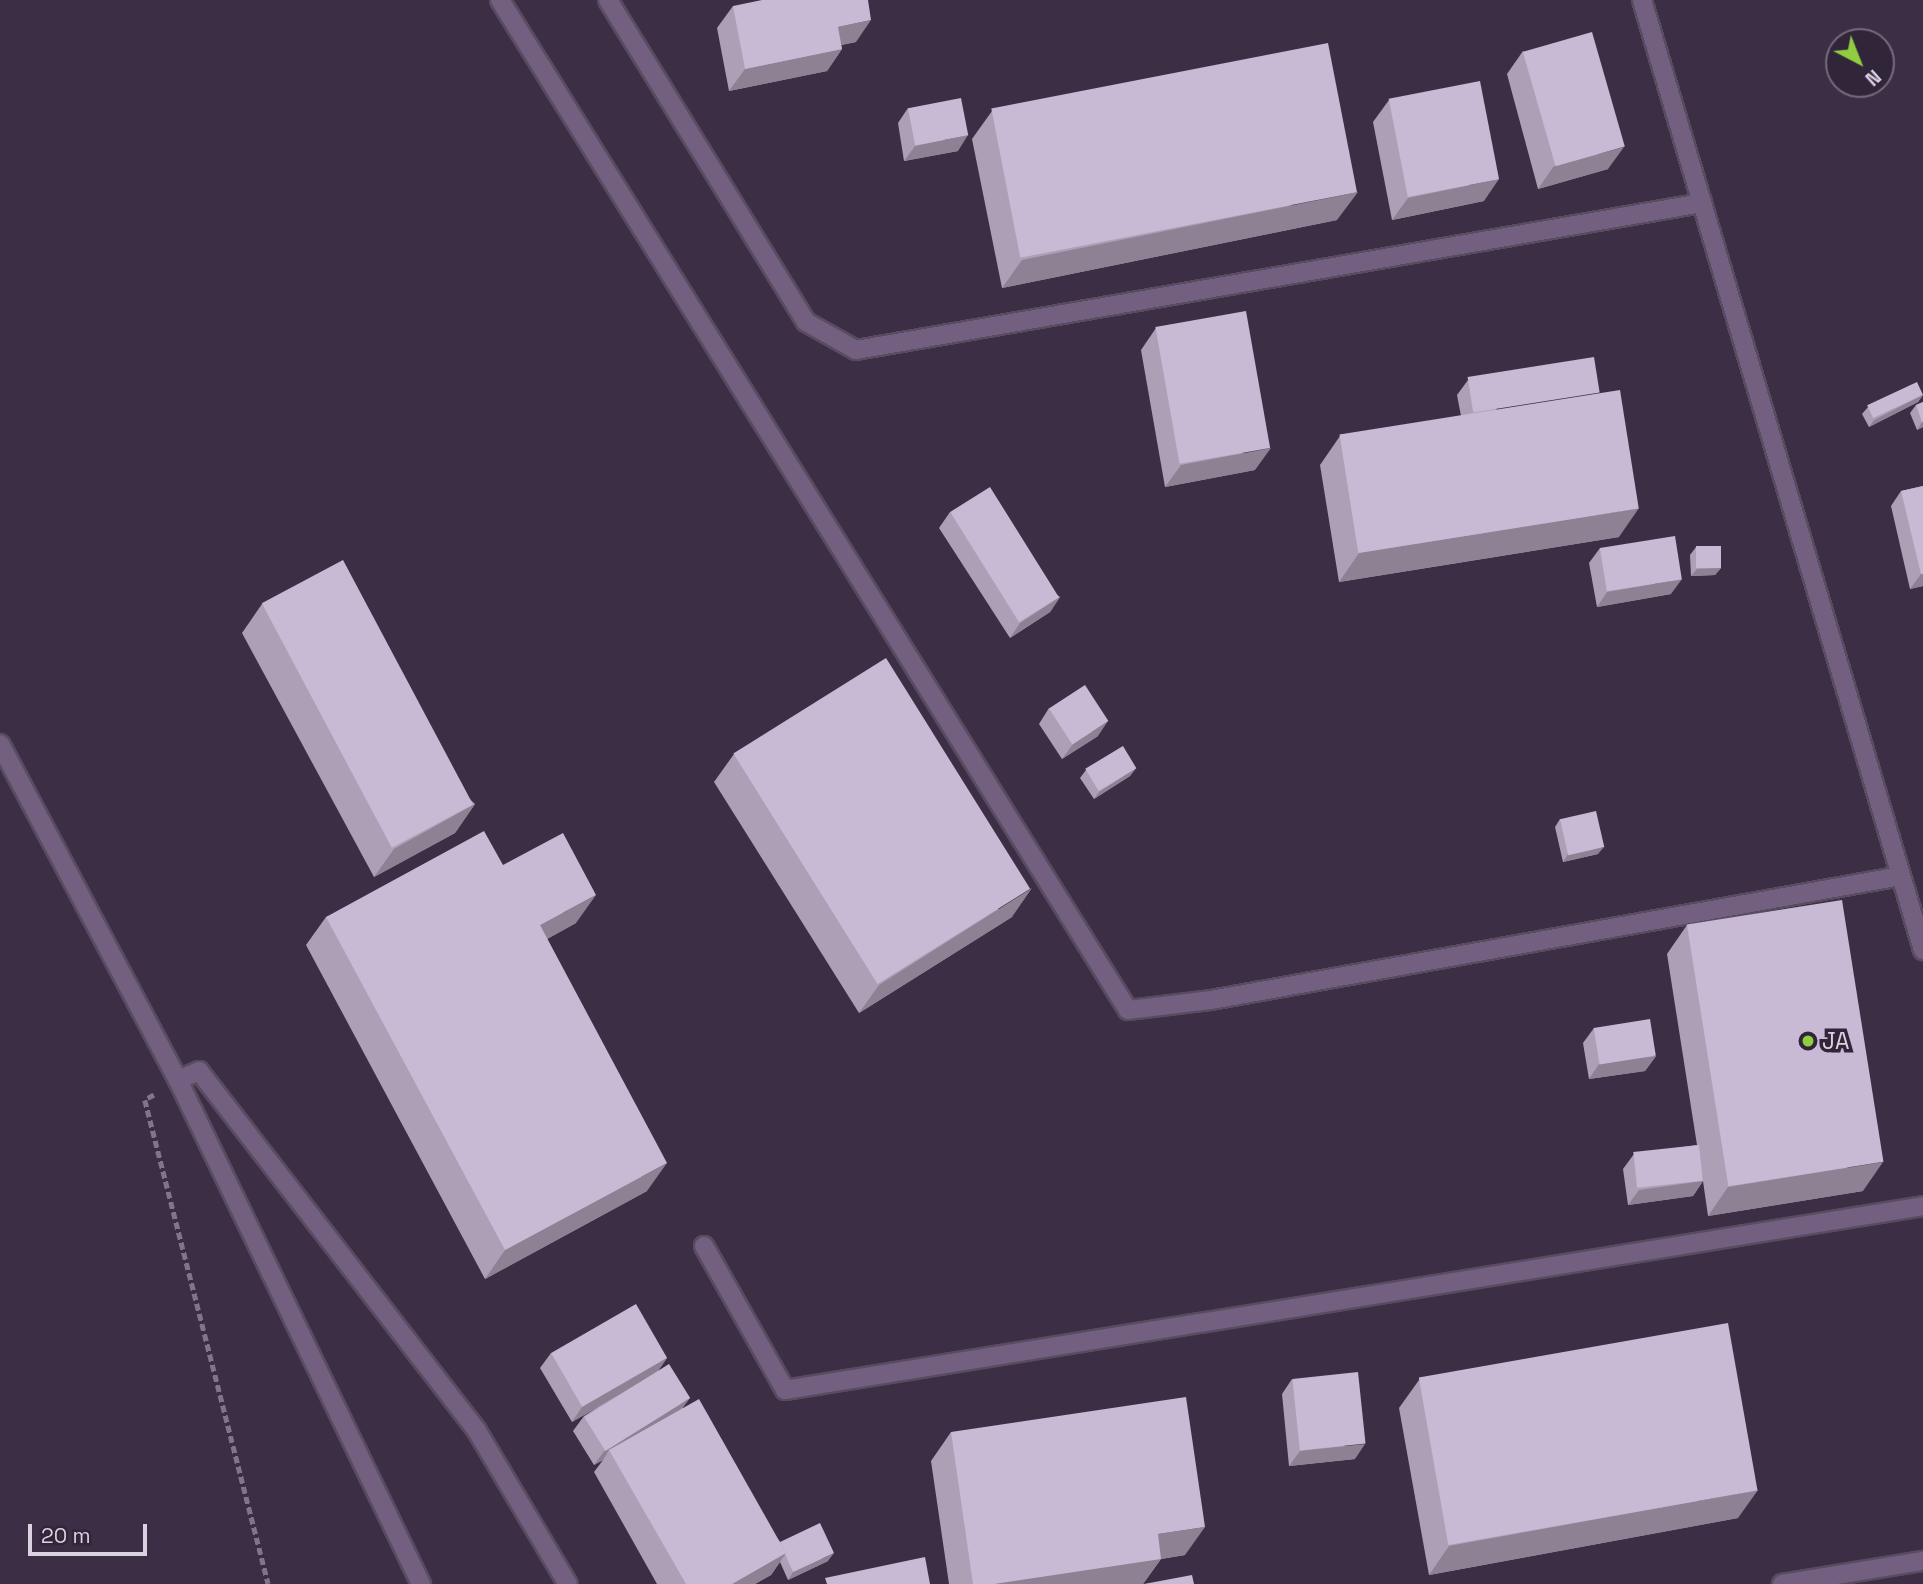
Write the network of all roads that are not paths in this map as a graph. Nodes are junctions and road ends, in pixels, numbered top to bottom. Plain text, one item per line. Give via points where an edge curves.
1 (500, 0) edge
2 (608, 0) edge
3 (1642, 0) edge
4 (1702, 203) junction
5 (0, 744) edge
6 (1902, 876) junction
7 (1923, 950) edge
8 (178, 1080) junction
9 (1923, 1206) edge
10 (704, 1246) dead end
11 (1923, 1561) edge
12 (421, 1584) edge
13 (568, 1584) edge
14 (1782, 1584) edge

1 - 6 street via 1128,1010 1210,1000
2 - 4 street via 806,322 856,350
3 - 4 street
4 - 6 street
5 - 8 street
6 - 7 street
8 - 12 street
8 - 13 street via 199,1071 477,1432
9 - 10 street via 785,1390
11 - 14 street

